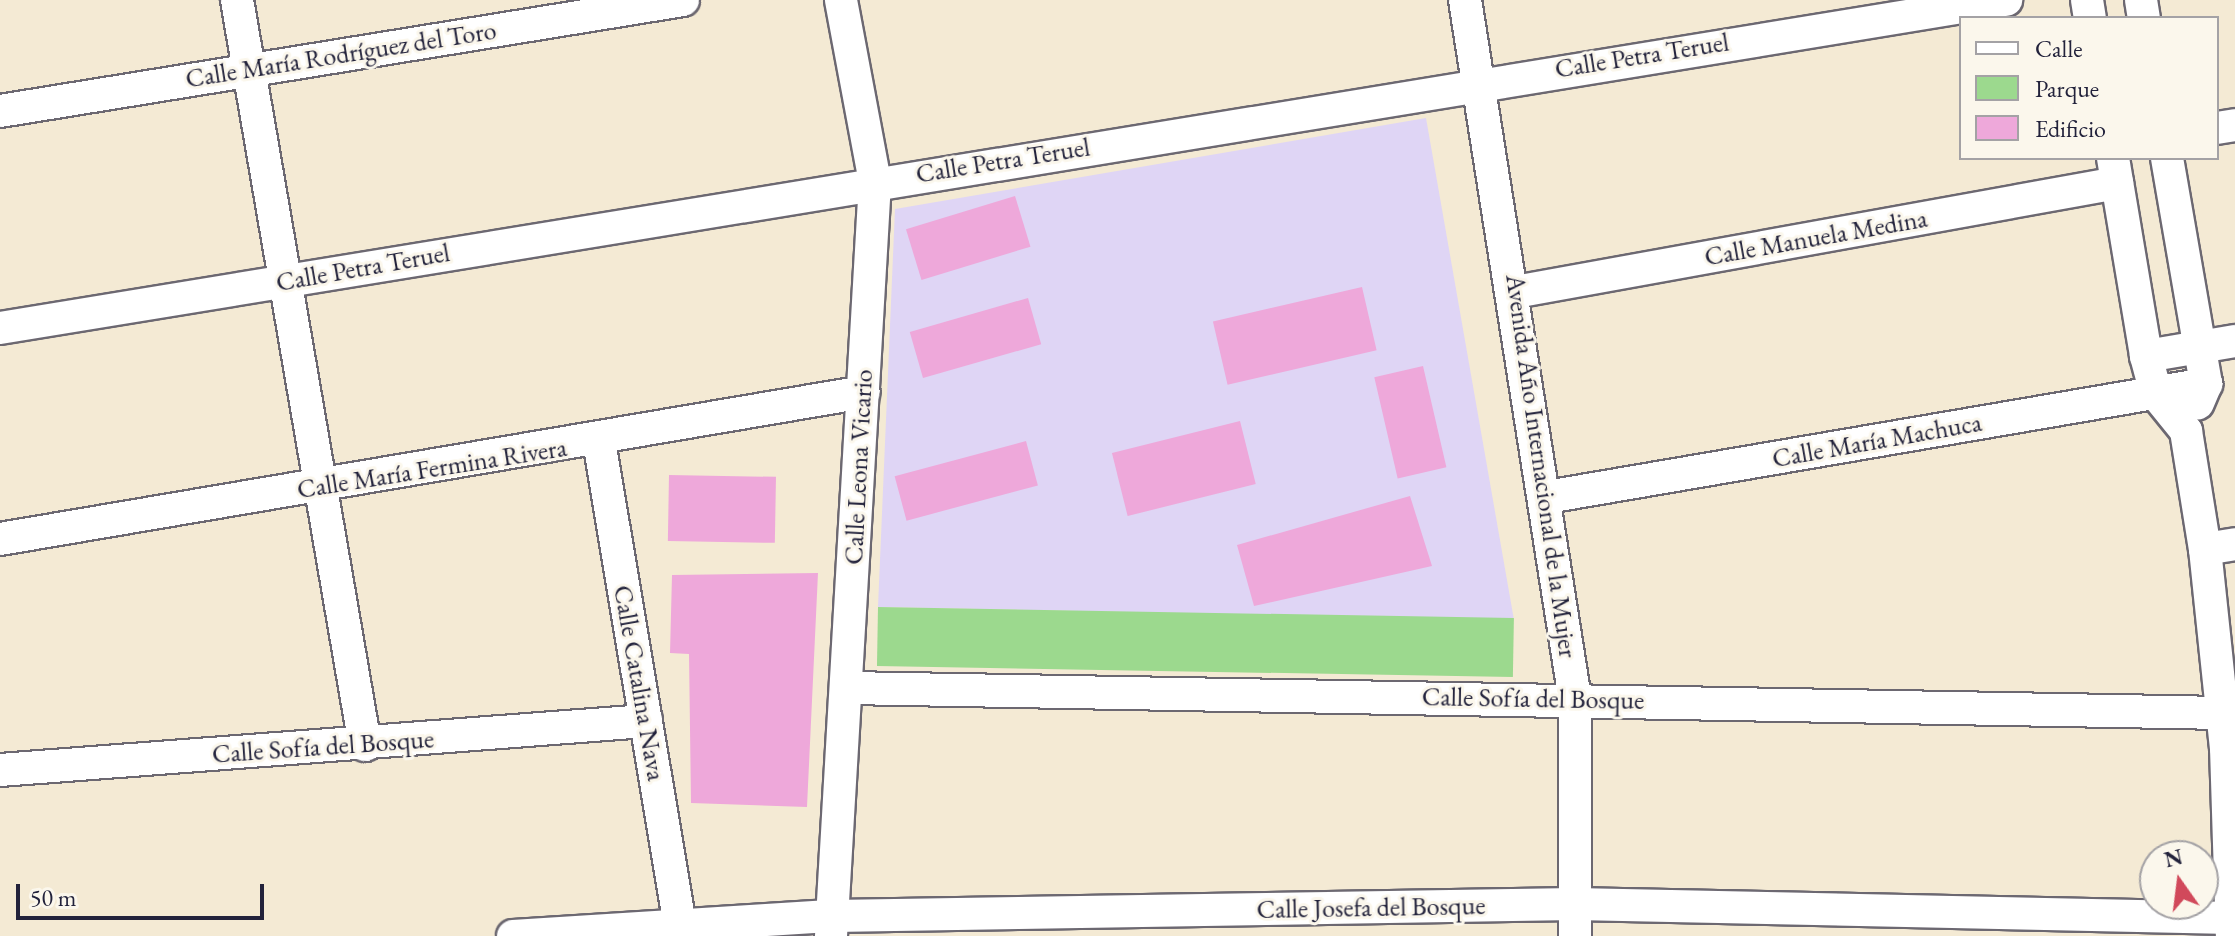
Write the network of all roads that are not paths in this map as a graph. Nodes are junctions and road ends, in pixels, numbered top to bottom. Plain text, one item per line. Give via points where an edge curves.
1 (237, 0) edge
2 (683, 0) edge
3 (841, 0) edge
4 (1465, 0) edge
5 (2006, 0) edge
6 (248, 70) junction
7 (1478, 82) junction
8 (0, 111) edge
9 (2167, 160) edge
10 (2115, 170) edge
11 (875, 182) junction
12 (285, 281) junction
13 (1515, 292) junction
14 (0, 328) edge
15 (2235, 341) edge
16 (2200, 346) junction
17 (2146, 356) junction
18 (2206, 384) junction
19 (864, 392) junction
20 (2156, 394) junction
21 (2186, 431) junction
22 (599, 441) junction
23 (321, 488) junction
24 (1547, 497) junction
25 (0, 539) edge
26 (2220, 547) edge
27 (847, 688) junction
28 (1575, 699) junction
29 (2220, 713) junction
30 (646, 721) junction
31 (365, 745) junction
32 (2230, 748) edge
33 (0, 770) edge
34 (2232, 871) edge
35 (1575, 920) edge
36 (680, 924) junction
37 (832, 926) edge
38 (2231, 927) edge
39 (513, 936) edge

1 - 6 street
2 - 6 street, Calle María Rodríguez del Toro
3 - 11 street, Calle Leona Vicario
4 - 7 street, Avenida Año Internacional de la Mujer
5 - 7 street, Calle Petra Teruel
6 - 8 street, Calle María Rodríguez del Toro
6 - 12 street
7 - 11 street, Calle Petra Teruel
7 - 13 street, Avenida Año Internacional de la Mujer
9 - 16 street
10 - 13 street, Calle Manuela Medina
10 - 17 street
11 - 12 street, Calle Petra Teruel
11 - 19 street, Calle Leona Vicario
12 - 14 street, Calle Petra Teruel
12 - 23 street
13 - 24 street, Avenida Año Internacional de la Mujer
15 - 16 street
16 - 17 street
16 - 18 street
17 - 20 street
18 - 20 street, Calle María Machuca
18 - 21 street
19 - 22 street, Calle María Fermina Rivera
19 - 27 street, Calle Leona Vicario
20 - 21 street
20 - 24 street, Calle María Machuca
21 - 26 street
22 - 23 street, Calle María Fermina Rivera
22 - 30 street, Calle Catalina Nava
23 - 25 street, Calle María Fermina Rivera
23 - 31 street
24 - 28 street, Avenida Año Internacional de la Mujer
26 - 29 street
27 - 28 street, Calle Sofía del Bosque
27 - 37 street, Calle Leona Vicario
28 - 29 street, Calle Sofía del Bosque
28 - 35 street, Avenida Año Internacional de la Mujer
29 - 32 street
30 - 31 street, Calle Sofía del Bosque
30 - 36 street, Calle Catalina Nava
31 - 33 street, Calle Sofía del Bosque
32 - 34 street
34 - 38 street
35 - 37 street, Calle Josefa del Bosque
35 - 38 street, Calle Josefa del Bosque
36 - 37 street, Calle Josefa del Bosque
36 - 39 street, Calle Josefa del Bosque

